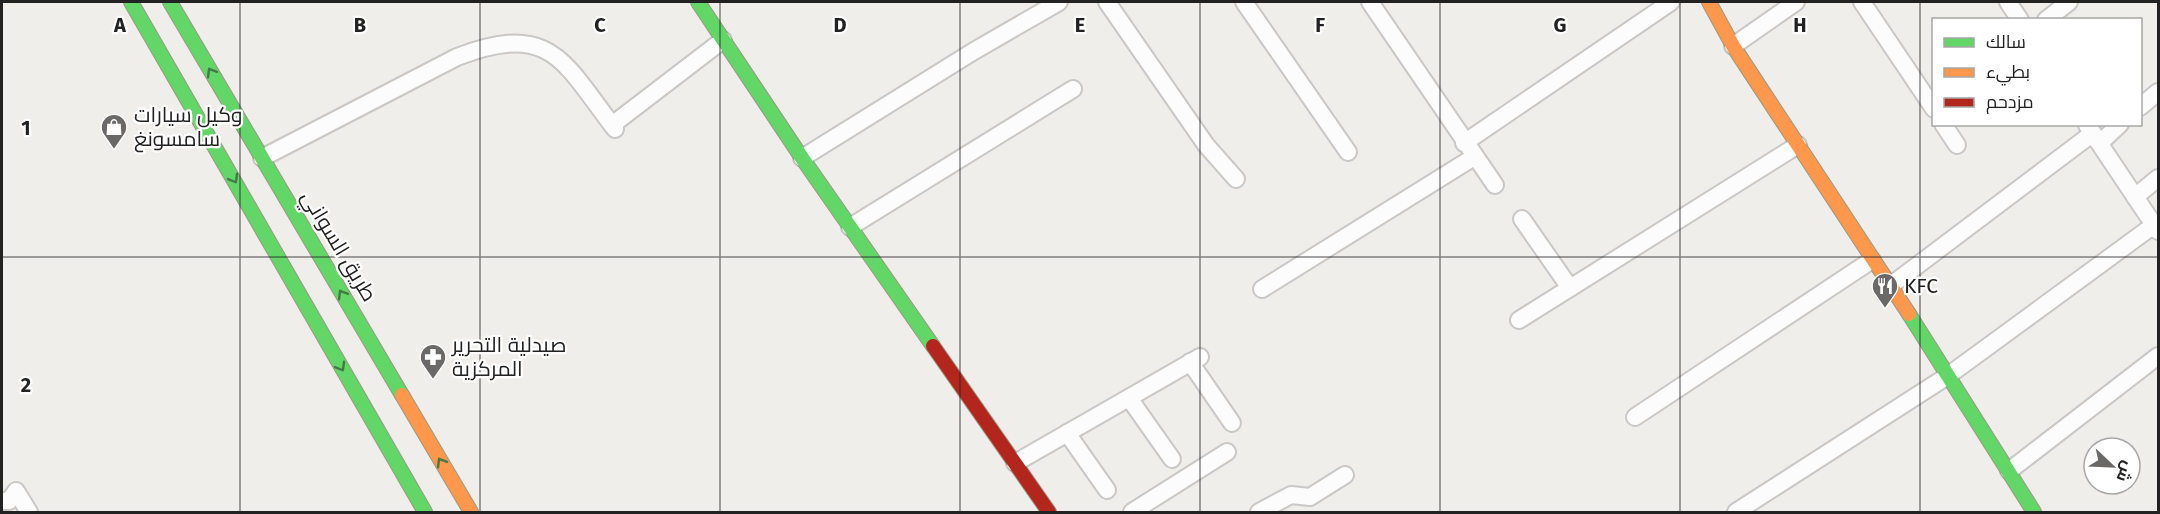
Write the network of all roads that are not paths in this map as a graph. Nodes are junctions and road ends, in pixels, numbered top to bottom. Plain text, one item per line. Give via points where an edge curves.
1 (131, 2) edge
2 (170, 2) edge
3 (698, 2) edge
4 (1059, 2) edge
5 (1107, 2) edge
6 (1244, 2) edge
7 (1671, 2) edge
8 (1709, 2) edge
9 (1796, 2) edge
10 (1862, 2) edge
11 (2008, 2) edge
12 (2069, 2) edge
13 (1376, 4) edge
14 (2019, 18) edge
15 (2049, 18) edge
16 (723, 40) junction
17 (1733, 46) junction
18 (1073, 89) dead end
19 (2158, 92) edge
20 (2142, 105) edge
21 (1932, 107) edge
22 (1945, 126) edge
23 (2114, 126) edge
24 (2093, 133) edge
25 (1798, 145) junction
26 (1957, 145) dead end
27 (1469, 150) junction
28 (1348, 152) dead end
29 (262, 158) junction
30 (802, 158) junction
31 (2158, 178) edge
32 (1236, 179) dead end
33 (1495, 185) dead end
34 (2135, 197) junction
35 (1522, 219) dead end
36 (850, 227) junction
37 (2156, 228) edge
38 (1872, 260) junction
39 (1890, 286) junction
40 (1570, 288) junction
41 (1262, 289) dead end
42 (1519, 320) dead end
43 (2158, 357) edge
44 (1949, 375) junction
45 (1129, 398) junction
46 (1635, 417) dead end
47 (1232, 423) dead end
48 (1067, 433) junction
49 (1227, 452) dead end
50 (1172, 459) dead end
51 (1015, 463) junction
52 (2009, 471) junction
53 (1345, 475) dead end
54 (1107, 490) dead end
55 (2, 501) edge
56 (29, 513) edge
57 (425, 513) edge
58 (471, 513) edge
59 (1049, 513) edge
60 (1132, 513) edge
61 (1259, 513) edge
62 (1736, 513) edge
63 (2034, 513) edge

1 -> 57 main road
29 -> 2 main road, طريق السواني
3 - 16 main road
4 - 30 street
5 - 32 street via 1206,145
6 - 28 street
7 - 27 street
8 - 17 main road
9 - 17 street
10 - 21 street
11 - 14 street
12 - 15 street
13 - 27 street
16 - 29 street via 614,127 562,59 532,45 497,45 457,57
16 - 30 main road
17 - 25 main road
18 - 36 street
19 - 20 street
22 - 26 street
23 - 24 street
24 - 34 street
24 - 39 street
25 - 38 main road
25 - 40 street
27 - 33 street
27 - 41 street
58 -> 29 main road, طريق السواني
30 - 36 main road
31 - 34 street
34 - 37 street
35 - 40 street
36 - 51 main road
37 - 44 street
38 - 39 main road
38 - 46 street
39 - 44 main road
40 - 42 street
43 - 52 street
44 - 52 main road
44 - 62 street
45 - 47 street via 1195,360
45 - 48 street
45 - 50 street
48 - 51 street
48 - 54 street
49 - 60 street
51 - 59 main road
52 - 63 main road
53 - 61 street via 1310,497 1291,495
55 - 56 street via 9,501 16,491

